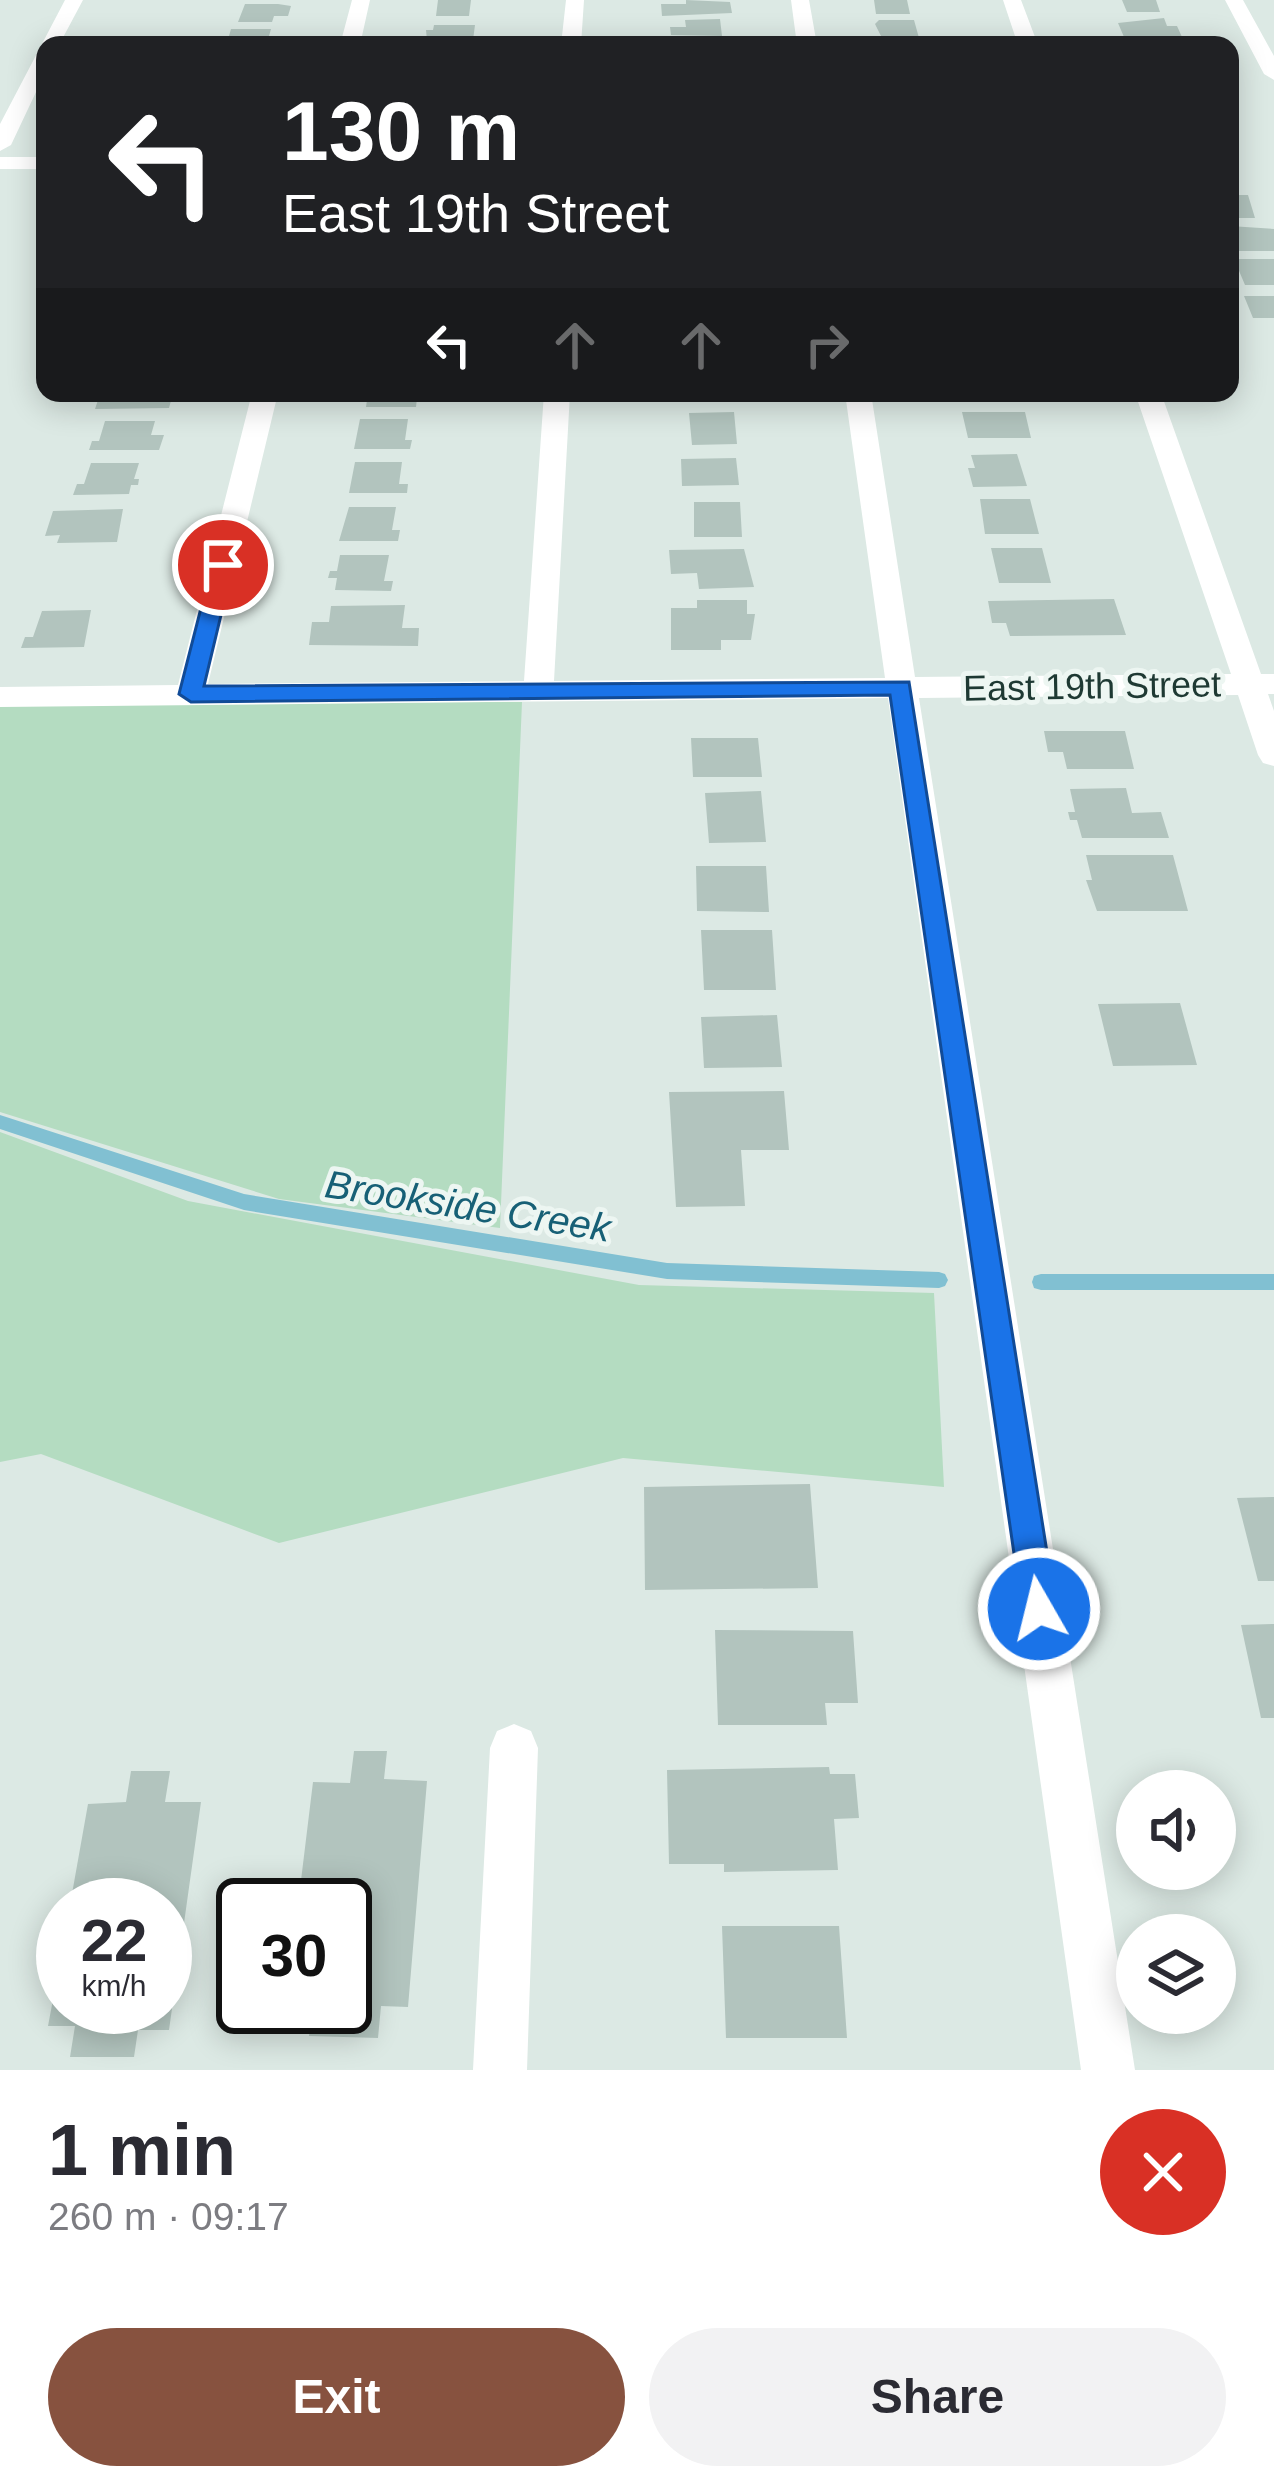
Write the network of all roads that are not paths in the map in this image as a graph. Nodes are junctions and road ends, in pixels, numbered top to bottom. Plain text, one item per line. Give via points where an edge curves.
1 (74, 0) edge
2 (361, 0) edge
3 (574, 0) edge
4 (800, 0) edge
5 (1012, 0) edge
6 (1234, 0) edge
7 (54, 36) edge
8 (352, 36) edge
9 (572, 36) edge
10 (806, 36) edge
11 (1025, 36) edge
12 (1265, 60) edge
13 (36, 71) edge
14 (0, 145) edge
15 (0, 163) edge
16 (36, 163) edge
17 (263, 402) edge
18 (556, 402) edge
19 (859, 402) edge
20 (1152, 402) edge
21 (1262, 684) edge
22 (901, 687) junction
23 (538, 691) junction
24 (191, 694) junction
25 (0, 697) edge
26 (1274, 755) edge
27 (514, 1748) dead end
28 (500, 2070) edge
29 (1108, 2070) edge

1 - 7 street
2 - 8 street
3 - 9 street
4 - 10 street
5 - 11 street
6 - 12 street
13 - 14 street
15 - 16 street
17 - 24 street
18 - 23 street
19 - 22 street
20 - 21 street
21 - 22 street, East 19th Street
21 - 26 street
22 - 23 street, East 19th Street
22 - 29 street
23 - 24 street, East 19th Street
24 - 25 street, East 19th Street
27 - 28 street

